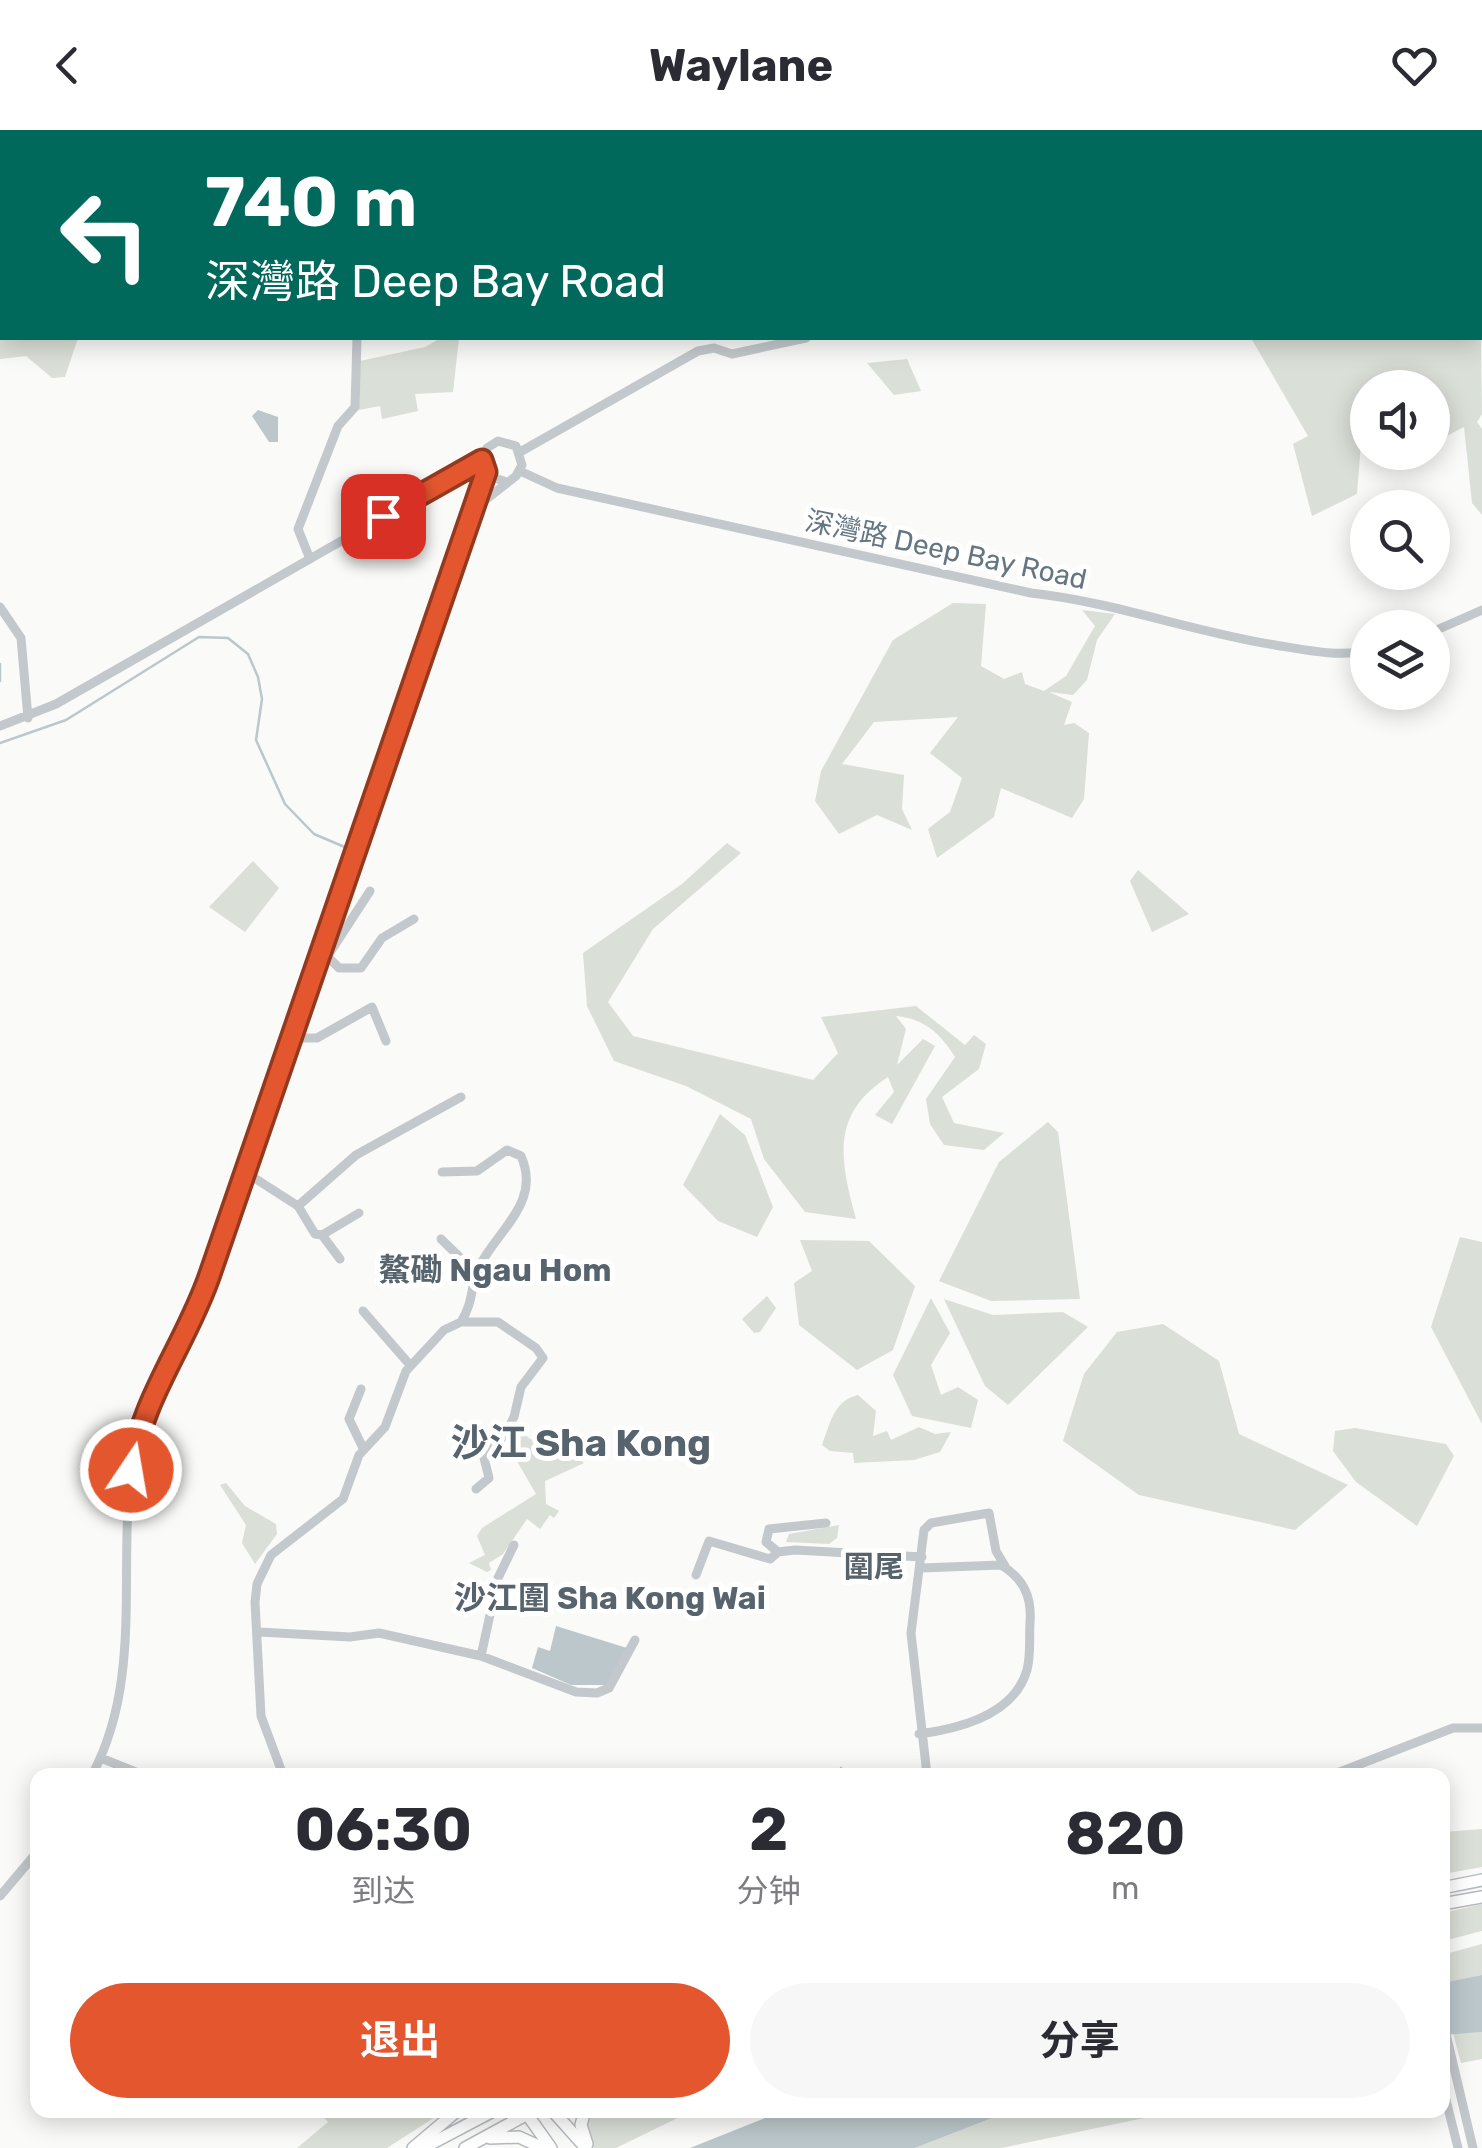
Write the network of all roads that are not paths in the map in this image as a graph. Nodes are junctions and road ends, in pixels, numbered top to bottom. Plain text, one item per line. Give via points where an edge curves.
1 (356, 340) edge
2 (797, 340) edge
3 (520, 452) junction
4 (482, 460) junction
5 (520, 471) junction
6 (486, 472) junction
7 (504, 481) junction
8 (470, 514) junction
9 (310, 559) junction
10 (0, 607) edge
11 (1482, 610) edge
12 (1450, 624) edge
13 (1350, 655) edge
14 (28, 718) junction
15 (0, 726) edge
16 (370, 892) dead end
17 (414, 919) dead end
18 (324, 956) junction
19 (291, 1038) junction
20 (386, 1041) dead end
21 (461, 1097) dead end
22 (245, 1172) junction
23 (442, 1172) dead end
24 (298, 1206) junction
25 (358, 1213) dead end
26 (322, 1235) junction
27 (441, 1238) dead end
28 (340, 1258) dead end
29 (476, 1274) junction
30 (363, 1311) dead end
31 (461, 1322) junction
32 (410, 1365) junction
33 (361, 1389) dead end
34 (363, 1448) junction
35 (476, 1489) dead end
36 (826, 1523) dead end
37 (514, 1546) dead end
38 (778, 1552) junction
39 (922, 1563) junction
40 (1004, 1566) junction
41 (696, 1575) dead end
42 (258, 1632) junction
43 (635, 1640) dead end
44 (481, 1656) junction
45 (1482, 1728) edge
46 (919, 1734) junction
47 (102, 1758) junction
48 (96, 1768) edge
49 (126, 1768) edge
50 (280, 1768) edge
51 (926, 1768) edge
52 (1350, 1768) edge
53 (30, 1860) edge
54 (0, 1872) edge
55 (1482, 1880) edge
56 (12, 1881) junction
57 (1450, 1886) edge
58 (0, 1896) edge
59 (1482, 1897) edge
60 (1450, 1903) edge
61 (1450, 2051) edge
62 (1450, 2116) edge
63 (448, 2118) edge
64 (480, 2118) edge
65 (517, 2118) edge
66 (533, 2118) edge
67 (560, 2118) edge
68 (583, 2118) edge
69 (468, 2146) edge
70 (412, 2148) edge
71 (423, 2148) edge
72 (543, 2148) edge
73 (551, 2148) edge
74 (588, 2148) edge
75 (1458, 2148) edge
76 (1473, 2148) edge

1 - 9 street via 355,407 338,426 298,529
2 - 3 street via 732,354 698,351
3 - 4 street via 498,441
3 - 5 street
4 - 6 street
4 - 9 street
5 - 7 street
5 - 13 street, 深灣路 Deep Bay Road via 544,485 826,549 1264,644
6 - 7 street
6 - 8 street
7 - 8 street
8 - 18 street
9 - 14 street
10 - 14 street via 21,638
11 - 12 street
14 - 15 street
16 - 18 street
17 - 18 street via 382,938 361,968 339,968
18 - 19 street
19 - 20 street via 317,1038 372,1002
19 - 22 street
21 - 24 street via 356,1155
22 - 24 street
22 - 47 street via 200,1304 154,1391 135,1444 124,1670
23 - 29 street via 477,1170 507,1150 518,1153 525,1166 523,1204
24 - 26 street
25 - 26 street
26 - 28 street
27 - 29 street
29 - 31 street via 474,1300
30 - 32 street
31 - 32 street via 436,1336
31 - 35 street via 498,1322 543,1358 520,1388 504,1436 483,1454 489,1478
32 - 34 street via 384,1427
33 - 34 street via 349,1419
34 - 42 street via 343,1499 272,1554 258,1584
36 - 38 street via 767,1531 766,1542
37 - 44 street via 498,1578
38 - 39 street
38 - 41 street via 770,1559 707,1542
39 - 40 street
39 - 40 street via 924,1530 931,1523 988,1513
39 - 46 street via 911,1633
40 - 46 street via 1028,1594 1026,1674 970,1726
42 - 44 street via 379,1633
42 - 50 street via 261,1716
43 - 44 street via 615,1682 597,1693 576,1692
45 - 52 street via 1453,1728
46 - 51 street
47 - 48 street
47 - 49 street
53 - 56 street
54 - 56 street
55 - 57 main road
56 - 58 street
59 - 60 main road
61 - 76 street
62 - 75 street
63 - 70 main road
64 - 71 main road
65 - 69 main road
66 - 73 main road
67 - 74 main road
68 - 74 main road
69 - 72 main road via 508,2135

